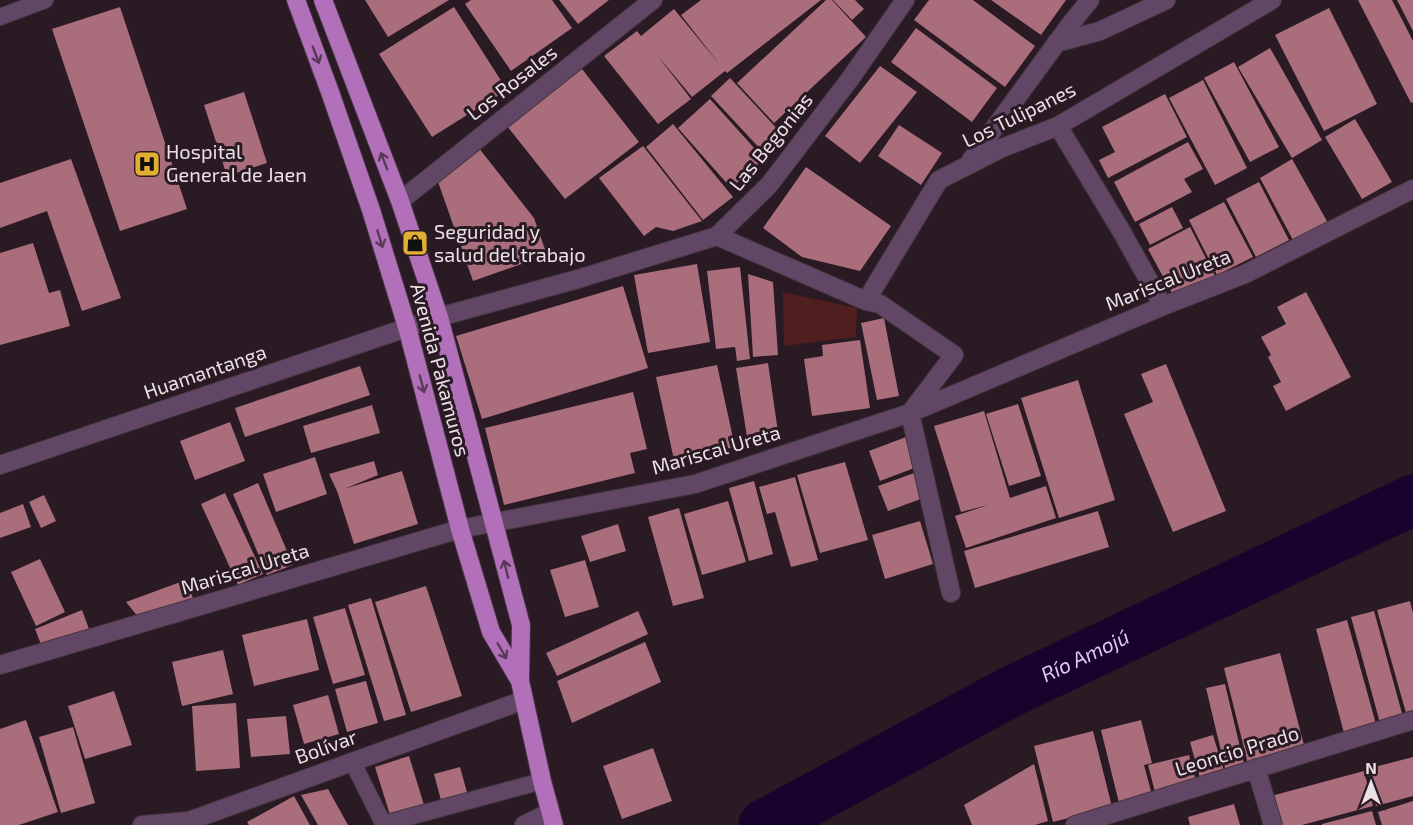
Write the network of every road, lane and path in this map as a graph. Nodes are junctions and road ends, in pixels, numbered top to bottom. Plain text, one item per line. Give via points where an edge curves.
1 (45, 0) edge
2 (296, 0) edge
3 (323, 0) edge
4 (653, 0) edge
5 (904, 0) edge
6 (1090, 0) edge
7 (1166, 0) edge
8 (1272, 0) edge
9 (0, 17) edge
10 (1056, 43) junction
11 (1058, 126) junction
12 (969, 164) junction
13 (1413, 189) edge
14 (400, 201) junction
15 (717, 236) junction
16 (866, 301) junction
17 (1162, 306) junction
18 (432, 320) junction
19 (407, 327) junction
20 (910, 413) junction
21 (0, 465) edge
22 (494, 522) junction
23 (460, 529) junction
24 (951, 593) dead end
25 (0, 665) edge
26 (520, 681) junction
27 (524, 700) junction
28 (1413, 720) edge
29 (352, 761) junction
30 (1256, 768) junction
31 (542, 781) junction
32 (552, 818) edge
33 (188, 823) edge
34 (383, 824) edge
35 (142, 825) edge
36 (524, 825) edge
37 (1075, 825) edge
38 (1274, 825) edge

1 - 9 lane
2 -> 19 highway, Avenida Pakamuros via 371,210
14 -> 3 highway, Avenida Pakamuros
4 - 14 street, Los Rosales
5 - 15 street, Las Begonias via 770,185
6 - 10 street
7 - 10 street via 1100,31
8 - 11 street, Los Tulipanes
10 - 12 street
11 - 12 street, Los Tulipanes
11 - 17 street
12 - 16 street, Los Tulipanes via 939,180
13 - 17 street, Mariscal Ureta via 1245,274
14 - 18 highway, Avenida Pakamuros
15 - 16 street
15 - 18 street, Las Begonias
16 - 20 street via 880,304 954,356
17 - 20 street, Mariscal Ureta
18 - 19 street, Huamantanga
18 - 22 highway, Avenida Pakamuros
19 - 21 street, Huamantanga
19 -> 23 highway, Avenida Pakamuros
20 - 22 street, Mariscal Ureta via 695,484
20 - 24 street
22 - 23 street, Mariscal Ureta
26 -> 22 highway, Avenida Pakamuros via 521,625
23 - 25 street, Mariscal Ureta
23 -> 26 highway, Avenida Pakamuros via 491,632
26 - 27 highway, Avenida Pakamuros
27 - 29 street, Bolívar
27 - 31 highway, Avenida Pakamuros
28 - 30 street, Leoncio Prado
29 - 33 street, Bolívar
29 - 34 lane
30 - 37 street, Leoncio Prado
30 - 38 street
31 - 32 highway, Avenida Pakamuros
31 - 34 lane
32 - 36 street
33 - 35 street, Bolívar

